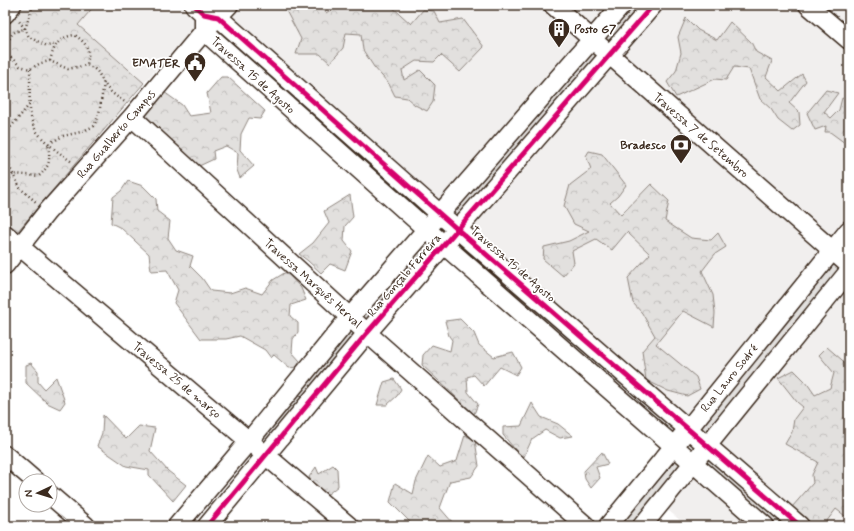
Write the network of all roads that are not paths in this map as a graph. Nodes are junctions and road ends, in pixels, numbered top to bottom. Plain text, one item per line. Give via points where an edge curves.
1 (553, 5) edge
2 (622, 5) edge
3 (653, 5) edge
4 (808, 5) edge
5 (210, 14) edge
6 (593, 39) junction
7 (849, 40) edge
8 (610, 55) junction
9 (135, 114) junction
10 (441, 213) junction
11 (457, 229) junction
12 (427, 230) junction
13 (849, 230) edge
14 (5, 234) edge
15 (444, 245) junction
16 (19, 247) junction
17 (832, 251) junction
18 (5, 264) edge
19 (849, 265) edge
20 (849, 271) edge
21 (350, 317) junction
22 (367, 333) junction
23 (688, 429) junction
24 (249, 441) junction
25 (673, 446) junction
26 (708, 446) junction
27 (5, 455) edge
28 (266, 455) junction
29 (693, 463) junction
30 (25, 473) edge
31 (58, 501) edge
32 (86, 526) edge
33 (177, 526) edge
34 (207, 526) edge
35 (350, 526) edge
36 (586, 526) edge
37 (608, 526) edge
38 (642, 526) edge
39 (765, 526) edge
40 (800, 526) edge

1 - 6 street, Travessa 7 de Setembro
2 - 6 street, Rua Gonçalo Ferreira
3 - 8 street, Rua Gonçalo Ferreira
4 - 7 street
5 - 9 street, Rua Gualberto Campos
5 - 10 street, Travessa 15 de Agosto
5 - 12 street, Travessa 15 de Agosto
6 - 8 street, Travessa 7 de Setembro
6 - 10 street, Rua Gonçalo Ferreira
8 - 11 street, Rua Gonçalo Ferreira
8 - 17 street, Travessa 7 de Setembro
9 - 16 street, Rua Gualberto Campos
9 - 21 street, Travessa Marquês Herval
10 - 11 street, Travessa 15 de Agosto
10 - 12 street, Rua Gonçalo Ferreira
11 - 15 street, Rua Gonçalo Ferreira
11 - 23 street, Travessa 15 de Agosto
12 - 15 street, Travessa 15 de Agosto
12 - 21 street, Rua Gonçalo Ferreira
13 - 17 street, Rua Lauro Sodré
14 - 16 street, Travessa 25 de março
15 - 22 street, Rua Gonçalo Ferreira
15 - 25 street, Travessa 15 de Agosto
16 - 18 street, Rua Gualberto Campos
16 - 24 street, Travessa 25 de março
17 - 19 street, Travessa 7 de Setembro
17 - 23 street, Rua Lauro Sodré
20 - 26 street
21 - 22 street, Travessa Marquês Herval
21 - 24 street, Rua Gonçalo Ferreira
22 - 28 street, Rua Gonçalo Ferreira
22 - 36 street, Travessa Marquês Herval
23 - 25 street, Rua Lauro Sodré
23 - 26 street, Travessa 15 de Agosto
24 - 28 street, Travessa 25 de março
24 - 33 street, Rua Gonçalo Ferreira
25 - 29 street, Travessa 15 de Agosto
25 - 37 street, Rua Lauro Sodré
26 - 29 street
26 - 40 street, Travessa 15 de Agosto
27 - 30 street
28 - 34 street, Rua Gonçalo Ferreira
28 - 35 street, Travessa 25 de março
29 - 38 street
29 - 39 street, Travessa 15 de Agosto
31 - 32 street

